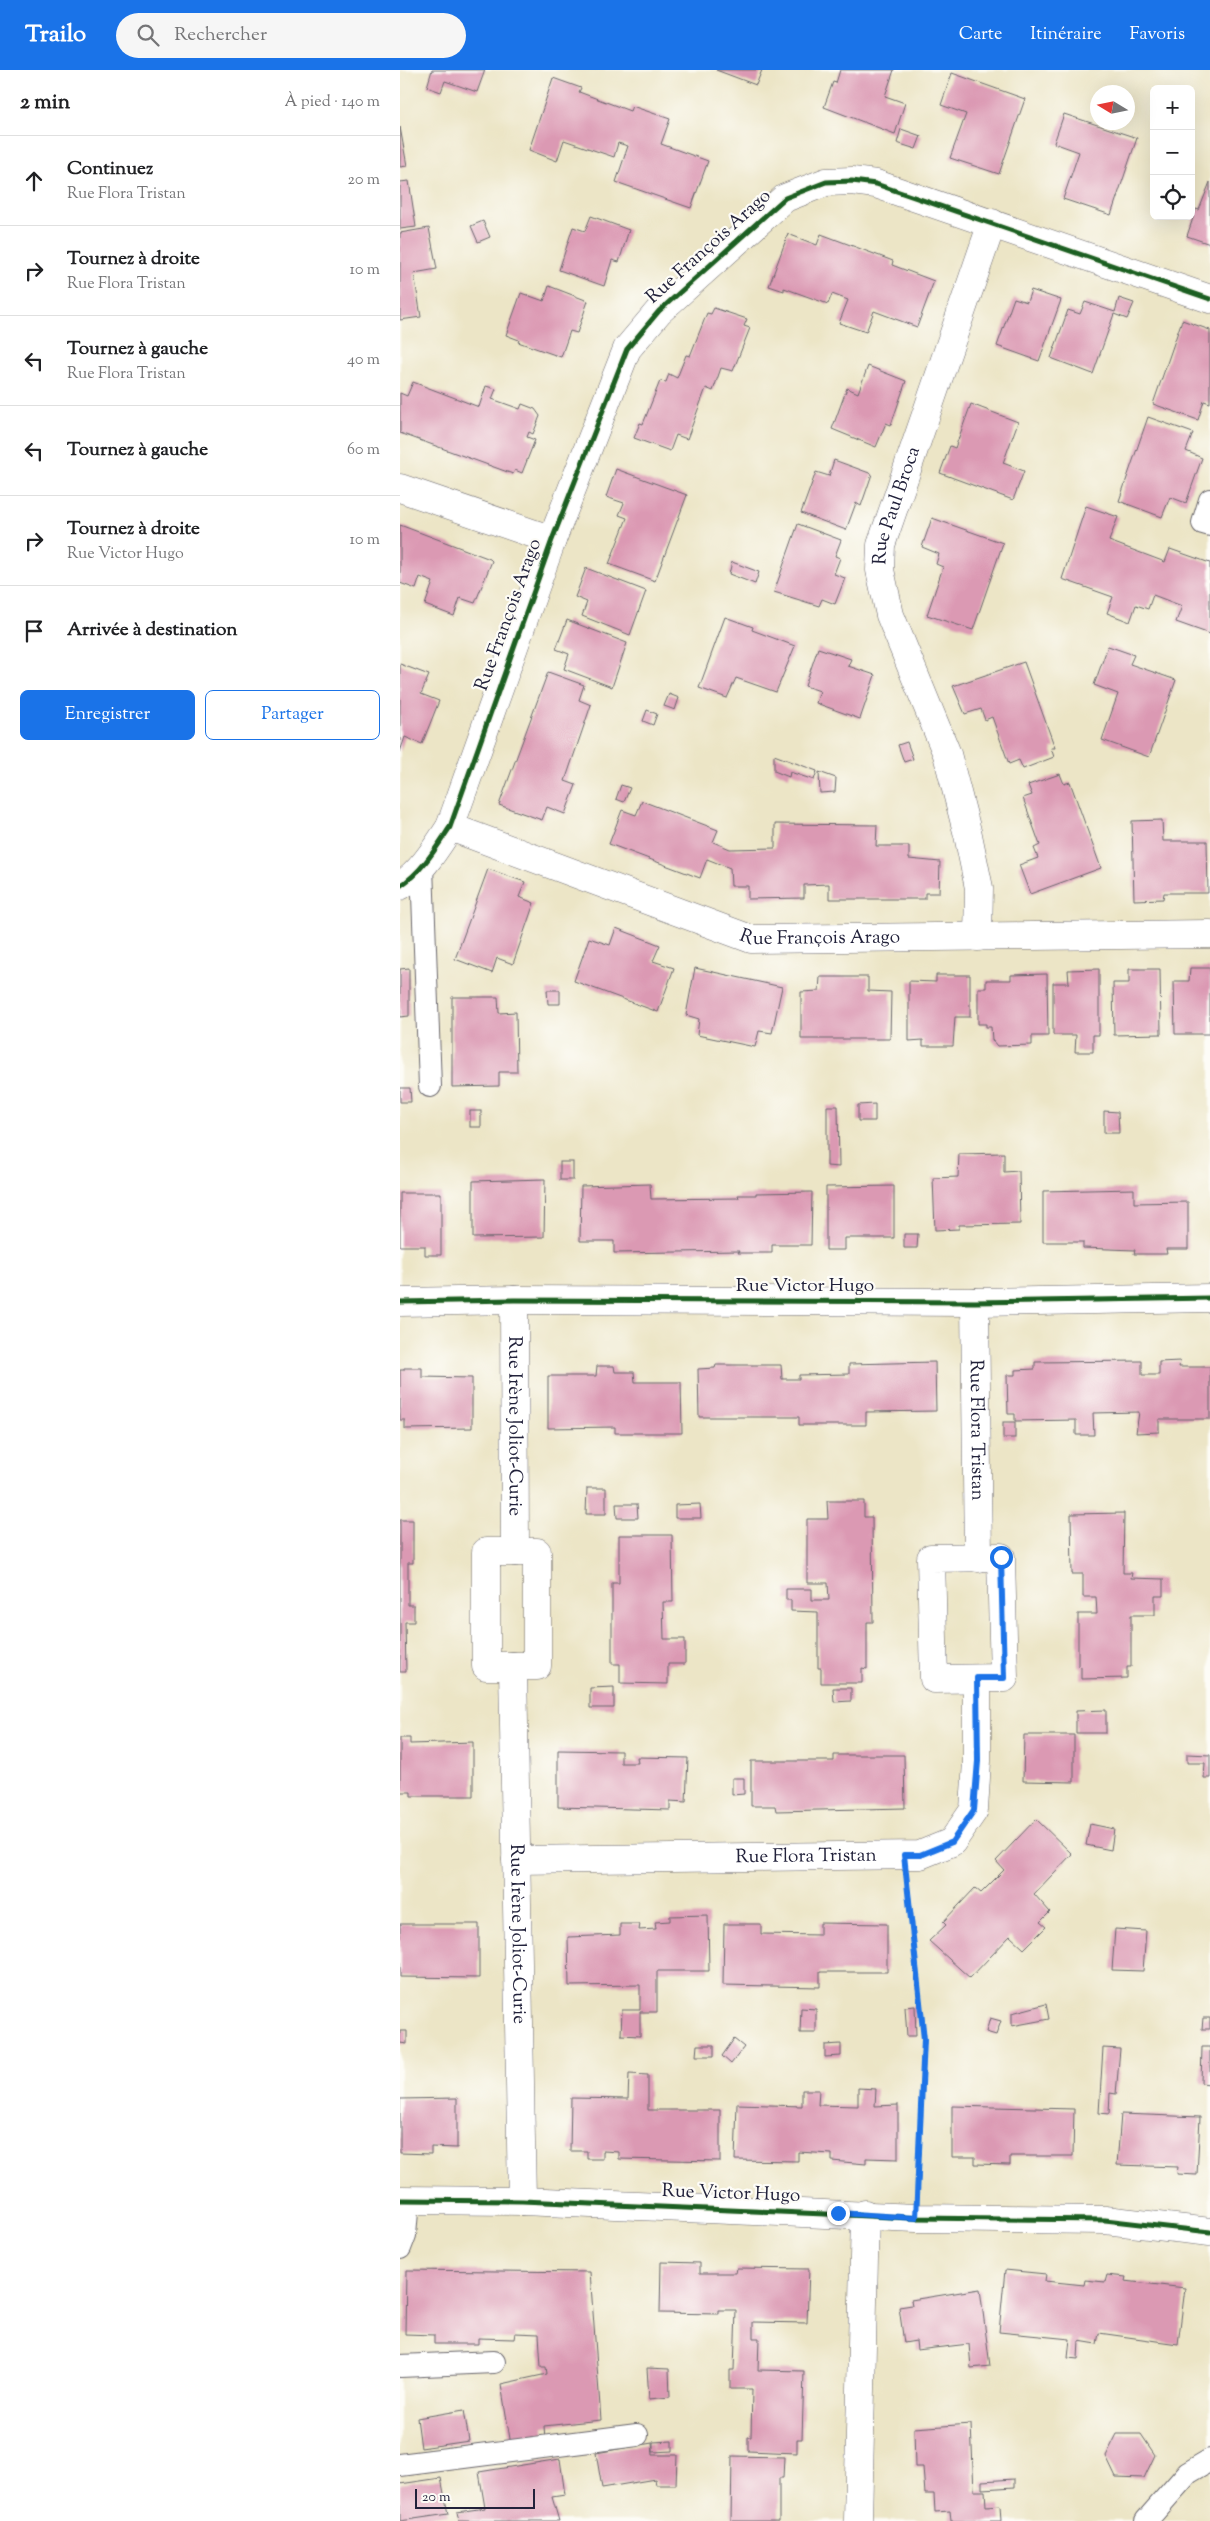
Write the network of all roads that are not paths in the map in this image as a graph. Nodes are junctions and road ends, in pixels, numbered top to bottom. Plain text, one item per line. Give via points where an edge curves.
1 (992, 223) junction
2 (1210, 299) edge
3 (400, 488) edge
4 (1210, 500) edge
5 (1210, 525) edge
6 (552, 540) junction
7 (450, 827) junction
8 (422, 867) junction
9 (400, 886) edge
10 (1210, 934) edge
11 (978, 937) junction
12 (430, 1086) dead end
13 (1210, 1298) edge
14 (514, 1300) junction
15 (400, 1302) edge
16 (975, 1302) junction
17 (515, 1552) junction
18 (978, 1558) junction
19 (513, 1666) junction
20 (977, 1678) junction
21 (516, 1860) junction
22 (404, 2200) edge
23 (522, 2201) junction
24 (865, 2214) junction
25 (1210, 2232) edge
26 (400, 2248) edge
27 (494, 2362) dead end
28 (400, 2366) edge
29 (637, 2435) dead end
30 (1210, 2460) edge
31 (400, 2465) edge
32 (858, 2521) edge
33 (1146, 2521) edge

1 - 2 street, Rue François Arago
1 - 6 street, Rue François Arago via 876,184 852,181 826,182 785,198 659,311 627,349
1 - 11 street, Rue Paul Broca via 882,545 880,570 890,615 947,754 978,888
3 - 6 street
4 - 5 lane via 1202,523
6 - 7 street, Rue François Arago
7 - 8 street, Rue François Arago
7 - 11 street, Rue François Arago via 751,939
8 - 9 street, Rue François Arago
8 - 12 lane
10 - 11 street, Rue François Arago
13 - 16 street, Rue Victor Hugo
14 - 15 street, Rue Victor Hugo
14 - 16 street, Rue Victor Hugo
14 - 17 street, Rue Irène Joliot-Curie
16 - 18 street, Rue Flora Tristan
17 - 19 street via 537,1552 537,1666
17 - 19 street via 486,1552 486,1666
18 - 20 street via 1001,1557 1004,1678
18 - 20 street via 931,1558 934,1679
19 - 21 street, Rue Irène Joliot-Curie
20 - 21 street, Rue Flora Tristan via 978,1761 974,1810 952,1842 920,1855
21 - 23 street, Rue Irène Joliot-Curie
22 - 23 street, Rue Victor Hugo
22 - 26 lane via 405,2235
23 - 24 street, Rue Victor Hugo
24 - 25 street, Rue Victor Hugo via 916,2218 1105,2220
24 - 32 street
27 - 28 lane
29 - 31 lane
30 - 33 lane via 1188,2474

